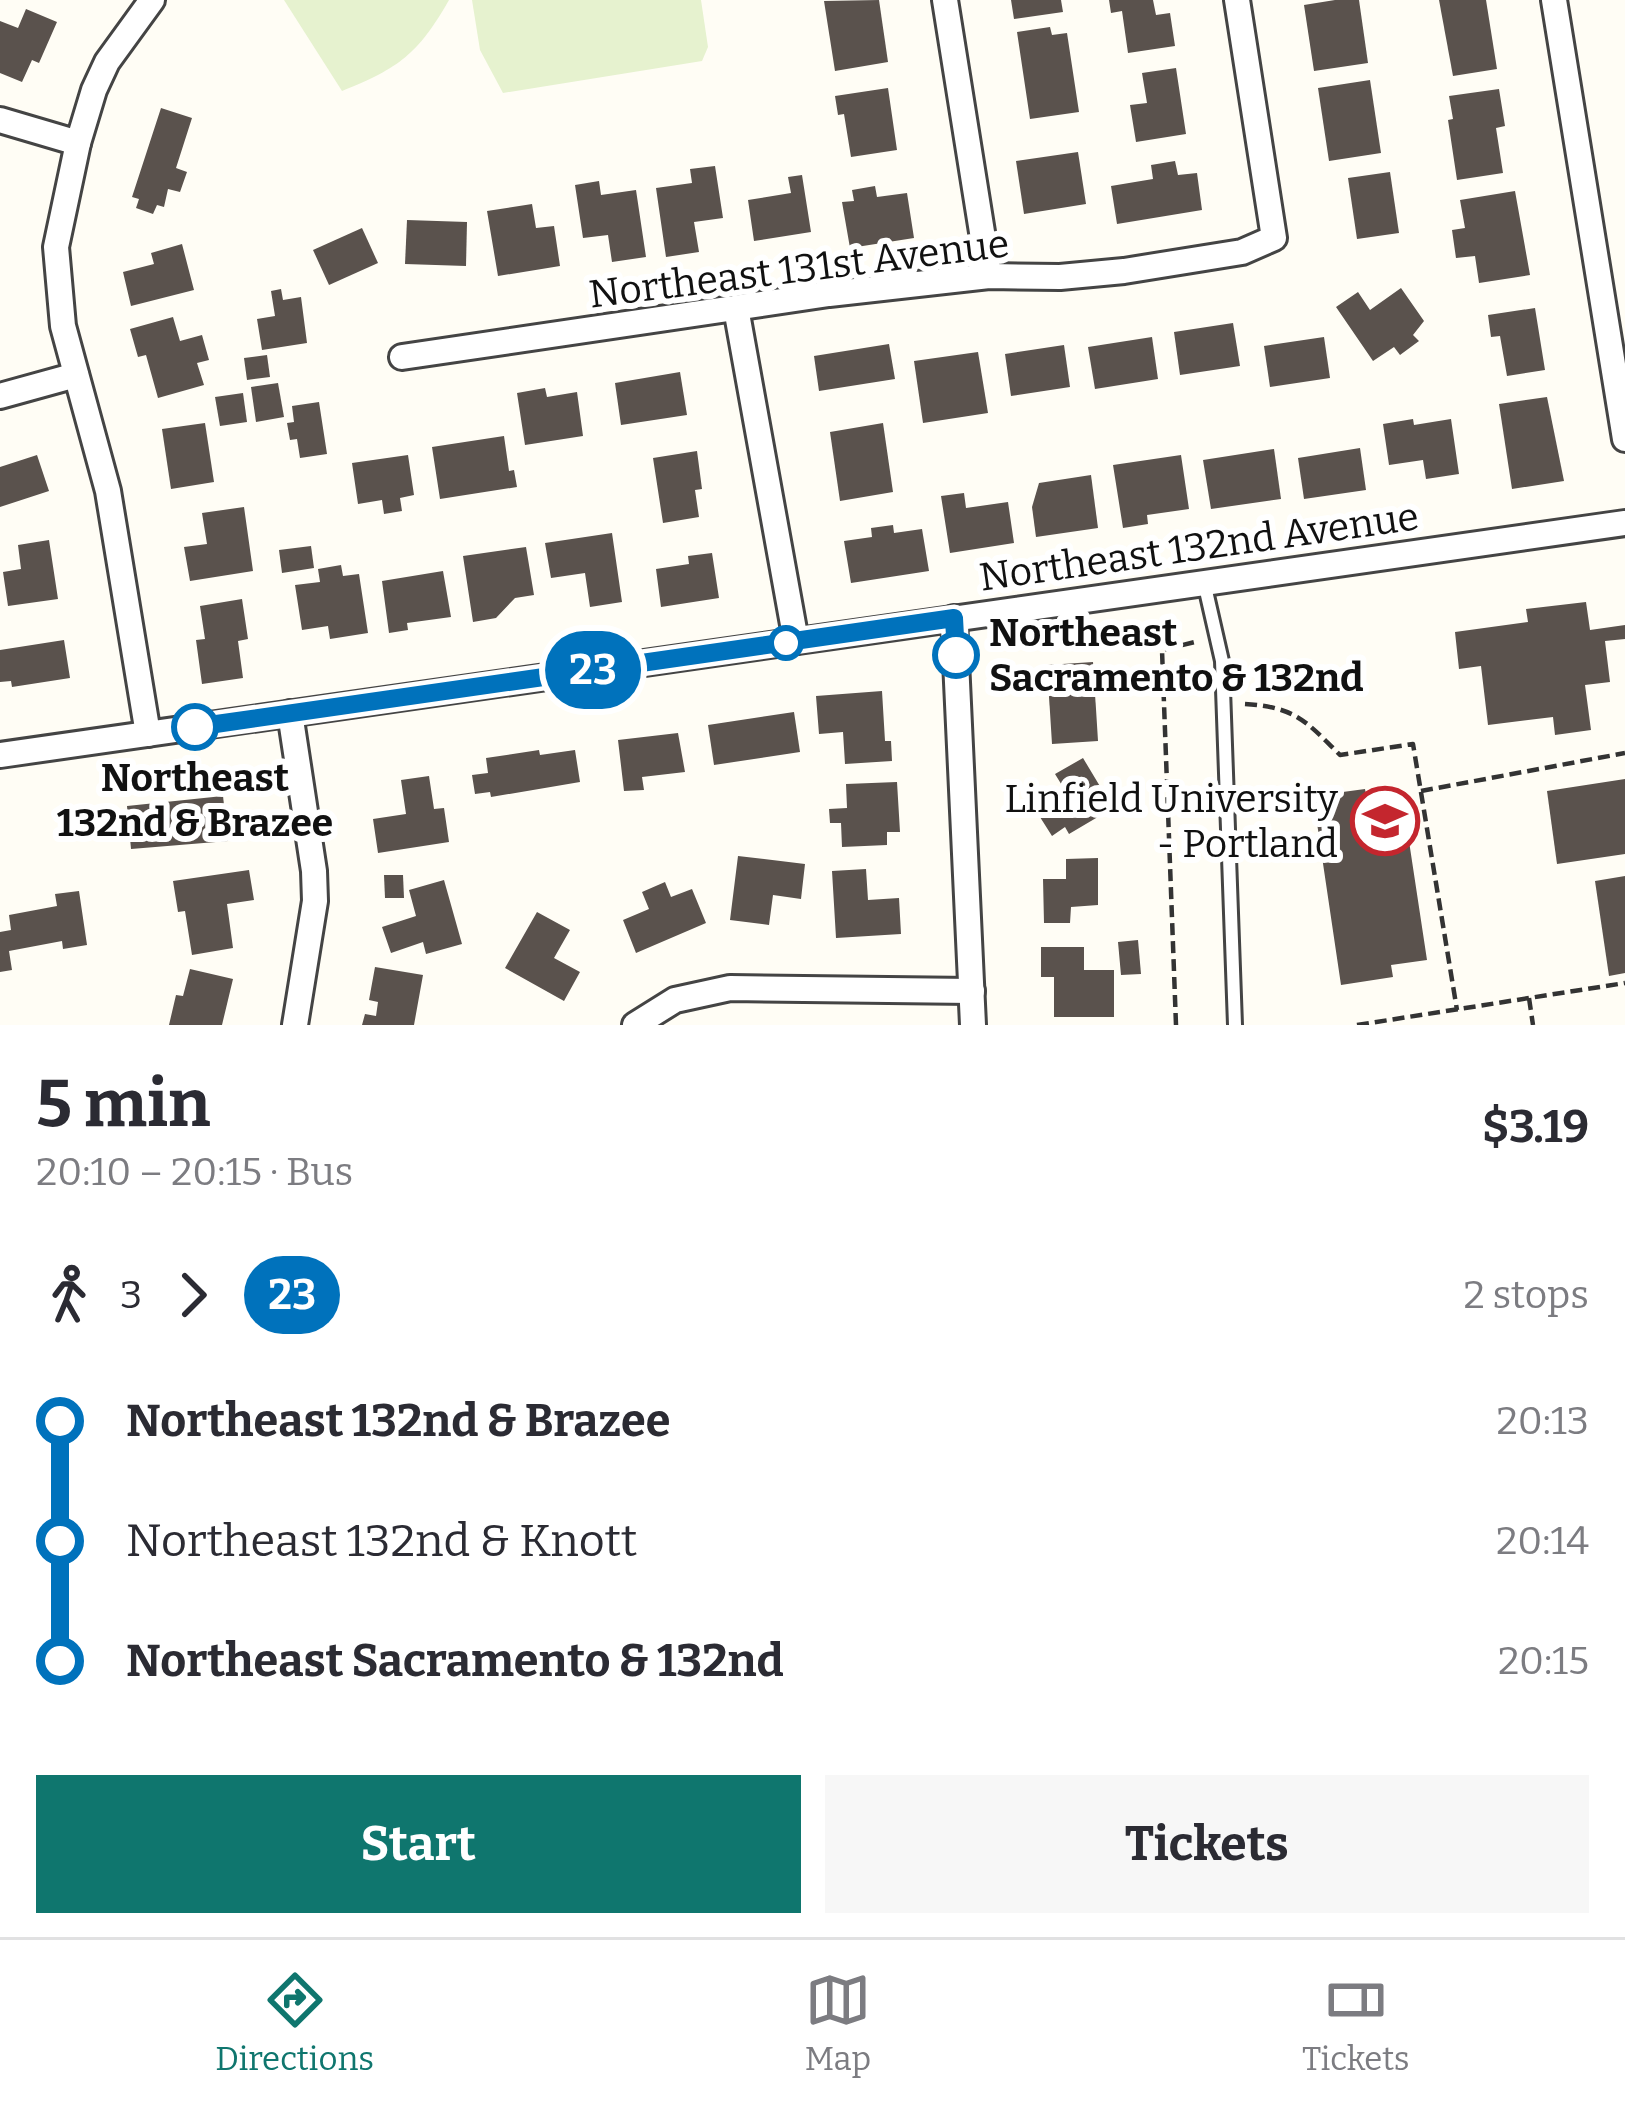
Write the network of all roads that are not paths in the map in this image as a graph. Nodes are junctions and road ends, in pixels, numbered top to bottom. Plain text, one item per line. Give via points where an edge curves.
1 (152, 0) edge
2 (945, 0) edge
3 (1237, 0) edge
4 (1554, 0) edge
5 (0, 120) edge
6 (78, 143) junction
7 (989, 276) junction
8 (1613, 285) edge
9 (736, 308) junction
10 (402, 357) dead end
11 (76, 375) junction
12 (0, 396) edge
13 (1625, 439) edge
14 (1625, 523) edge
15 (1204, 582) junction
16 (954, 618) junction
17 (796, 641) junction
18 (290, 713) junction
19 (148, 734) junction
20 (0, 755) edge
21 (972, 991) junction
22 (295, 1025) edge
23 (635, 1025) edge
24 (973, 1025) edge
25 (1235, 1025) edge

1 - 6 street via 107,62
2 - 7 street
3 - 7 street, Northeast 131st Avenue via 1274,238 1242,252 1124,272
4 - 8 street
5 - 6 street
6 - 11 street via 56,247
7 - 9 street, Northeast 131st Avenue
8 - 13 street
9 - 10 street, Northeast 131st Avenue
9 - 17 street
11 - 12 street
11 - 19 street via 108,491
14 - 15 street, Northeast 132nd Avenue
15 - 16 street, Northeast 132nd Avenue
15 - 25 lane via 1222,661
16 - 17 street, Northeast 132nd Avenue
16 - 21 street
17 - 18 street, Northeast 132nd Avenue
18 - 19 street, Northeast 132nd Avenue
18 - 22 street via 315,901
19 - 20 street, Northeast 132nd Avenue
21 - 23 street via 730,988 676,1000
21 - 24 street

